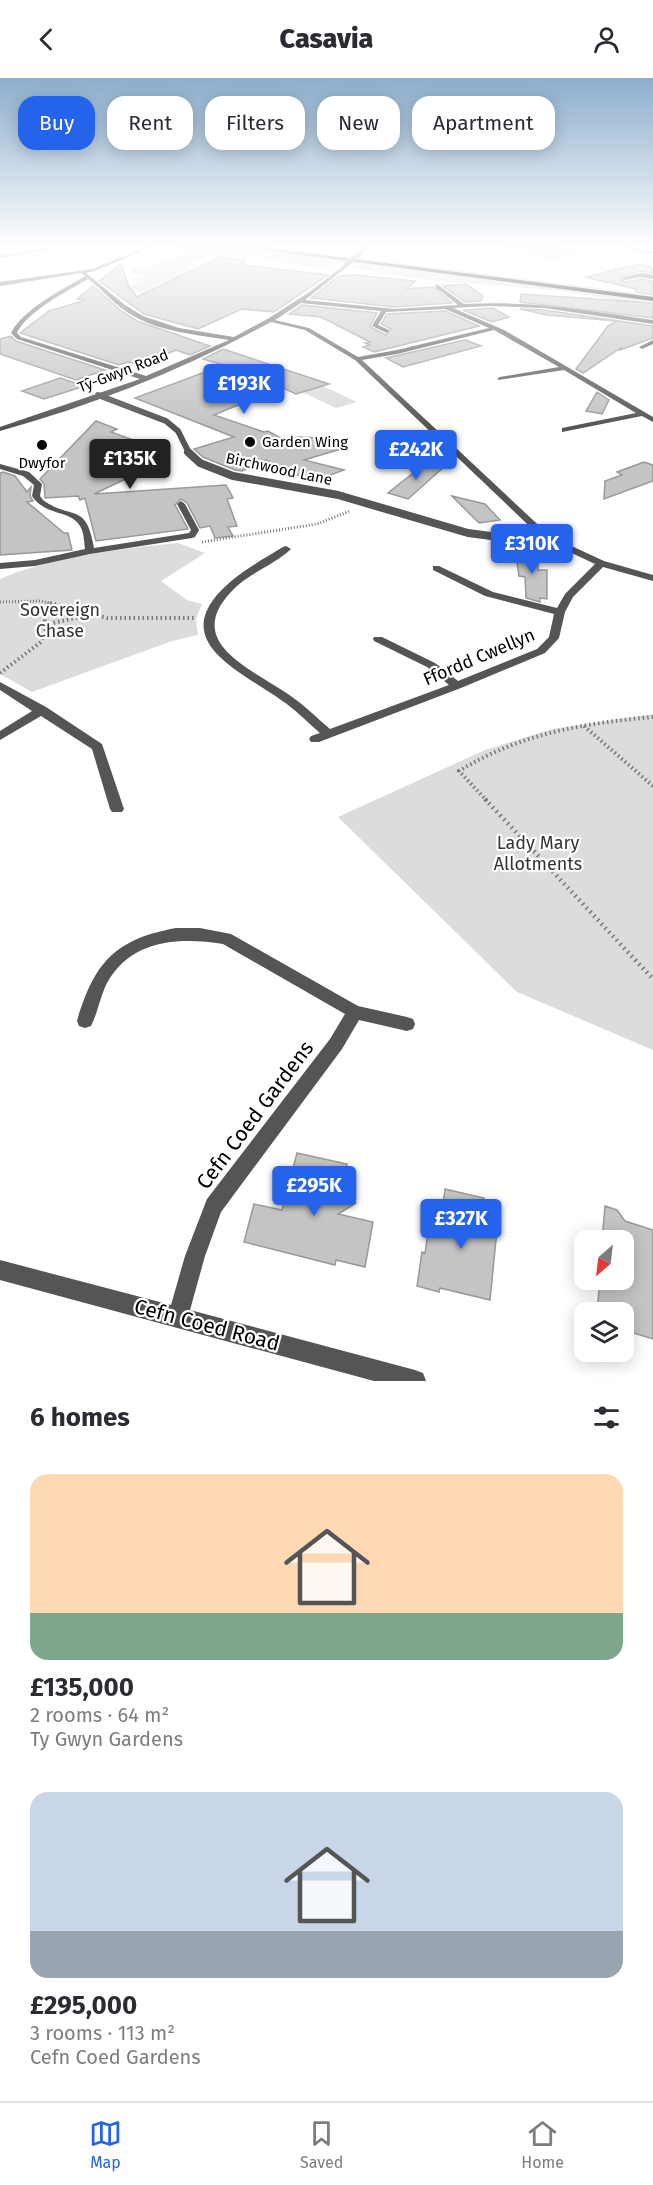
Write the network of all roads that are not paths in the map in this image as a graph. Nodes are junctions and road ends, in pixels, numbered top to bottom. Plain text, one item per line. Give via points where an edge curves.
1 (42, 306) edge
2 (122, 306) edge
3 (291, 306) edge
4 (344, 306) edge
5 (463, 306) joint
6 (447, 308) junction
7 (384, 310) junction
8 (268, 320) junction
9 (653, 322) edge
10 (495, 328) junction
11 (387, 330) dead end
12 (233, 339) junction
13 (653, 342) edge
14 (642, 346) dead end
15 (357, 358) junction
16 (565, 368) junction
17 (144, 378) junction
18 (500, 379) dead end
19 (98, 395) junction
20 (642, 414) junction
21 (653, 420) edge
22 (0, 429) edge
23 (565, 430) dead end
24 (0, 466) edge
25 (181, 504) dead end
26 (547, 538) junction
27 (286, 549) dead end
28 (90, 551) junction
29 (601, 563) junction
30 (0, 566) edge
31 (436, 568) dead end
32 (653, 578) edge
33 (560, 612) junction
34 (378, 639) dead end
35 (0, 685) edge
36 (457, 686) junction
37 (42, 710) junction
38 (328, 734) junction
39 (0, 736) edge
40 (315, 739) dead end
41 (117, 808) dead end
42 (355, 1012) junction
43 (85, 1021) dead end
44 (407, 1024) dead end
45 (0, 1270) edge
46 (177, 1317) junction
47 (415, 1381) edge

1 - 17 street via 15,327 19,338
2 - 12 street via 142,318 173,328
3 - 8 street, Tŷ-Gwyn Road
4 - 7 street
5 - 6 street
5 - 9 street via 554,306
6 - 7 street
6 - 10 street
7 - 11 street via 375,326
8 - 12 street, Tŷ-Gwyn Road
8 - 15 street via 307,329
10 - 15 street
10 - 16 street
12 - 17 street, Tŷ-Gwyn Road
13 - 14 street
15 - 26 street
16 - 18 street
16 - 20 street
17 - 19 street, Tŷ-Gwyn Road
19 - 22 street, Tŷ-Gwyn Road
19 - 26 lane, Birchwood Lane via 175,427 187,452 228,474 370,504 477,534
20 - 21 street
20 - 23 street
24 - 28 street via 31,477 38,484 36,496 40,503 81,521
25 - 28 street via 195,530 192,534
26 - 29 street
27 - 38 street via 236,582 217,601 208,618 210,635 224,657 292,702
28 - 30 street
29 - 32 street
29 - 33 street, Ffordd Cwellyn via 568,596
31 - 33 street via 489,594
33 - 36 street, Ffordd Cwellyn via 554,638 541,651
34 - 36 street via 430,664
35 - 37 street
36 - 38 street, Ffordd Cwellyn
37 - 39 street
37 - 41 street via 98,747
38 - 40 street, Ffordd Cwellyn
42 - 43 street via 226,938 203,933 173,934 143,942 118,956 101,974
42 - 44 street
42 - 46 street, Cefn Coed Gardens via 336,1044 213,1206
45 - 46 street, Cefn Coed Road
46 - 47 street, Cefn Coed Road

